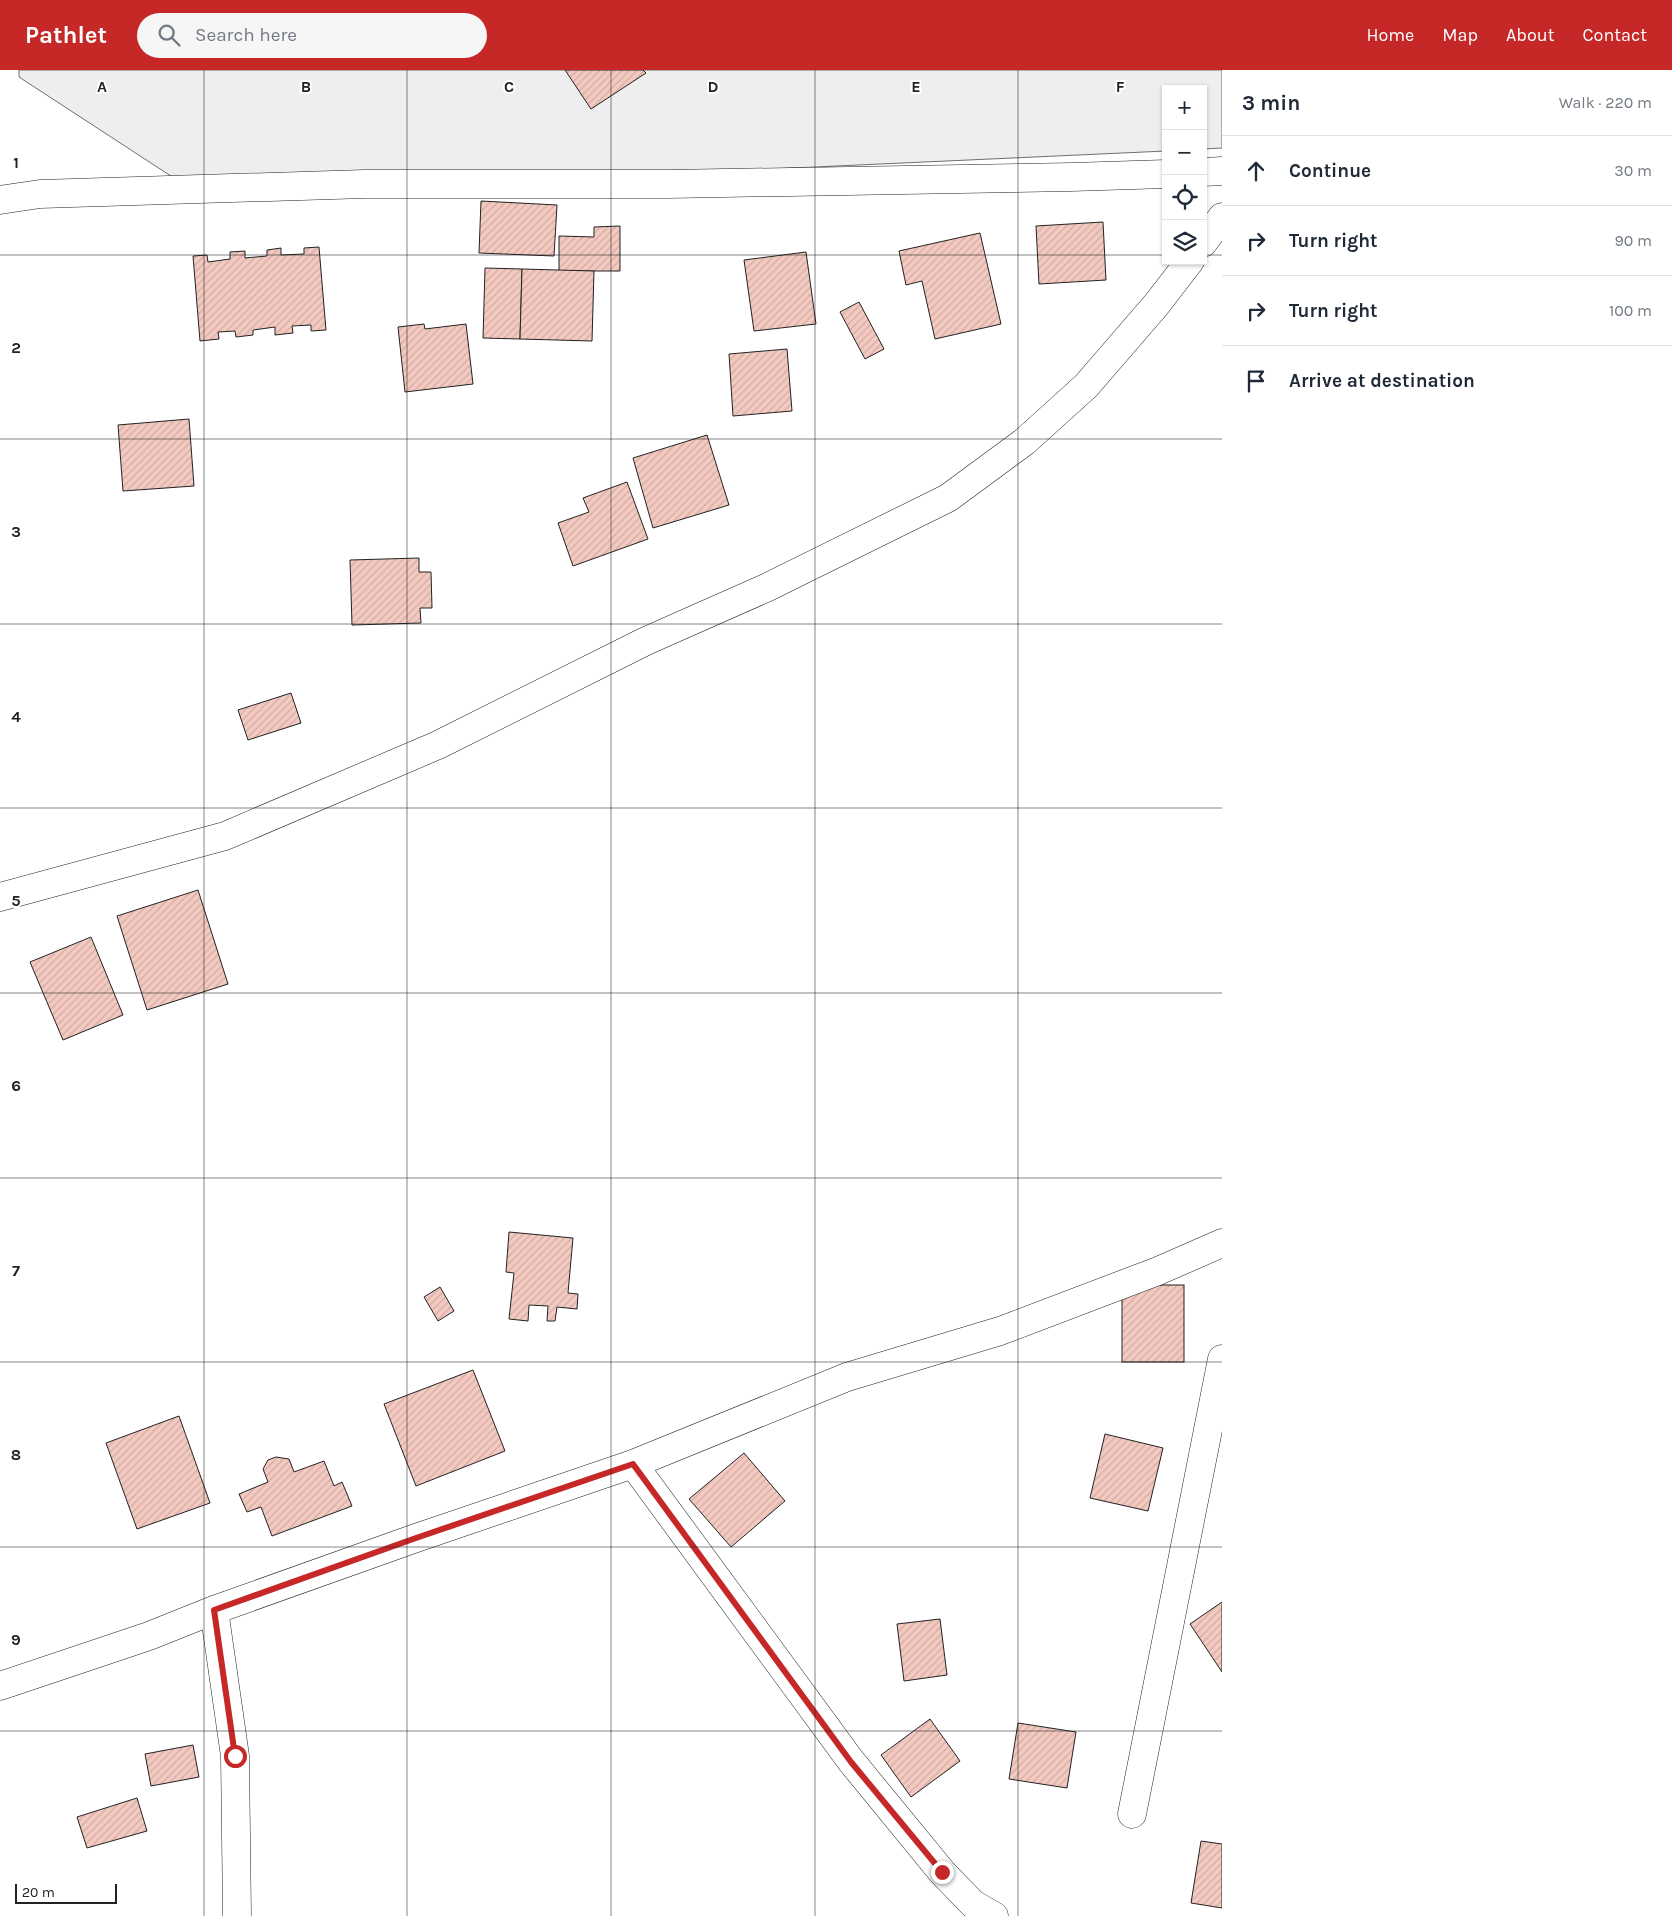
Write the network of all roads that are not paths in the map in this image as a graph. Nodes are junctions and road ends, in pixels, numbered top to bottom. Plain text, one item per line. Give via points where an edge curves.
1 (1222, 171) edge
2 (1207, 172) edge
3 (1162, 174) edge
4 (0, 200) edge
5 (1222, 218) edge
6 (1207, 238) edge
7 (1187, 265) edge
8 (0, 898) edge
9 (1222, 1243) edge
10 (1222, 1358) edge
11 (633, 1464) junction
12 (214, 1610) junction
13 (0, 1686) edge
14 (1132, 1814) dead end
15 (237, 1916) edge
16 (994, 1916) edge

1 - 2 street
3 - 4 street via 669,184 364,184 40,194
5 - 6 street
7 - 8 street via 1086,386 1024,442 948,498 438,745 225,836
9 - 11 street via 1000,1332 847,1377
10 - 14 street
11 - 12 street
11 - 16 street via 851,1762 942,1872 973,1904
12 - 13 street via 149,1636
12 - 15 street via 235,1756

